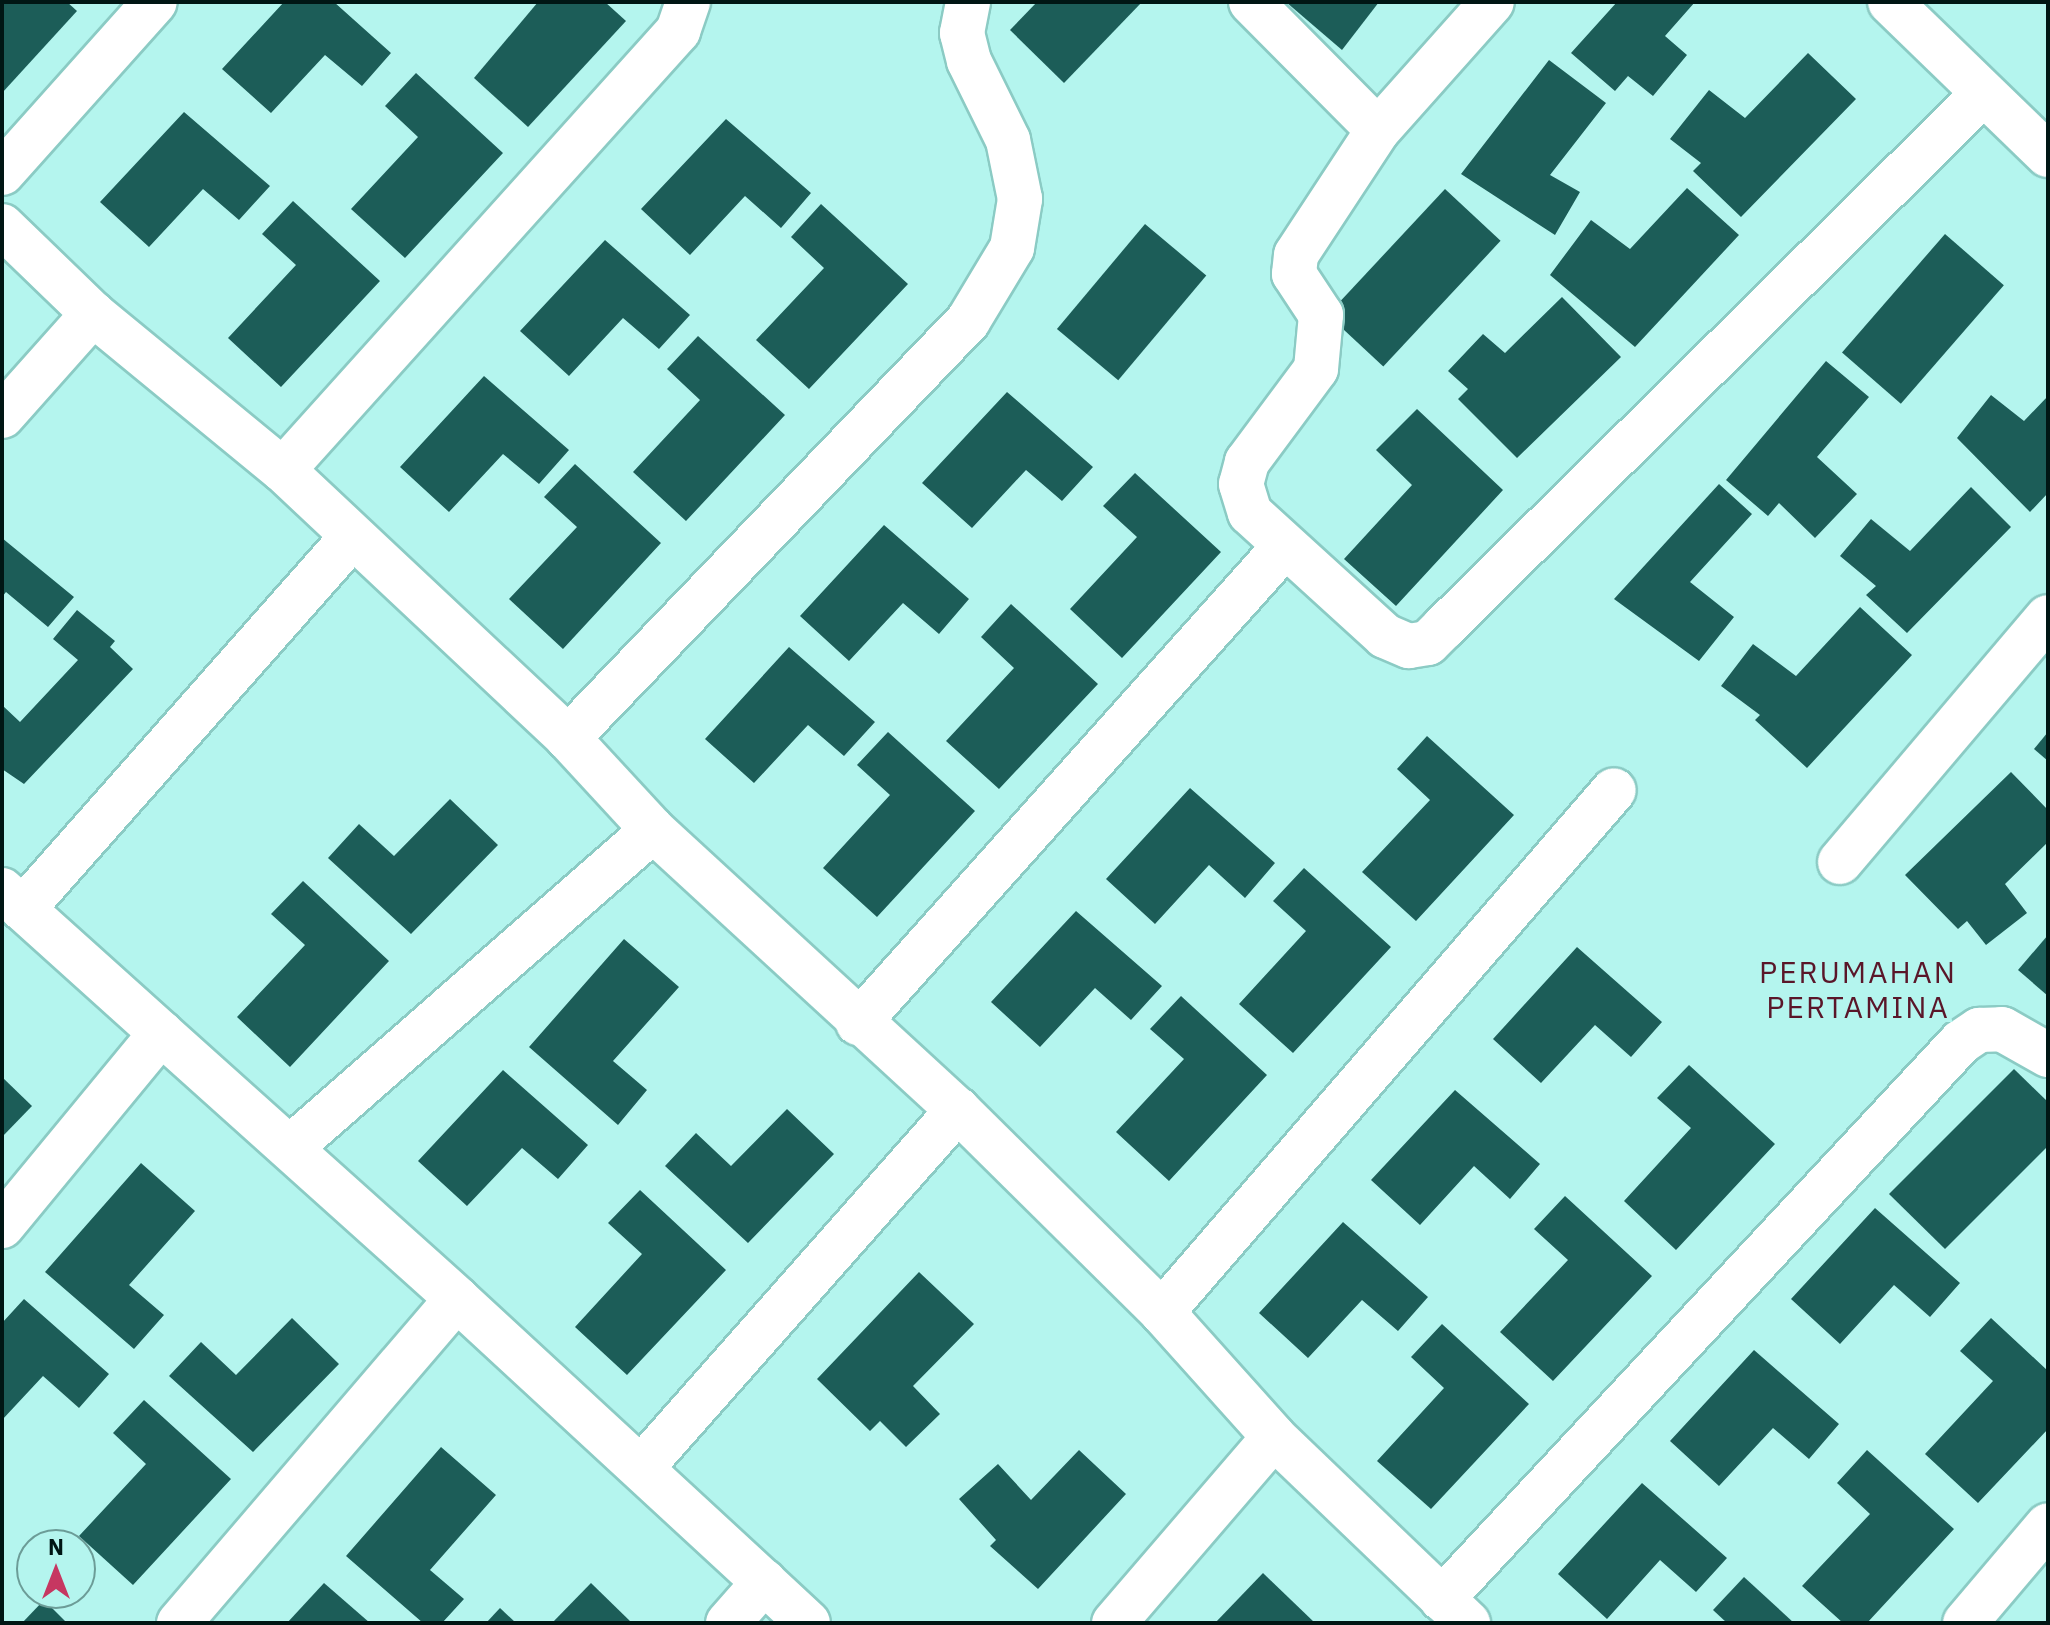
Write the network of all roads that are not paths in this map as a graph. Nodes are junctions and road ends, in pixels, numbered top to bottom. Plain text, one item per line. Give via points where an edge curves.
1 (155, 2) edge
2 (688, 2) edge
3 (968, 2) edge
4 (1251, 2) edge
5 (1492, 2) edge
6 (1902, 6) edge
7 (1983, 94) junction
8 (1378, 130) junction
9 (2048, 155) edge
10 (2, 173) edge
11 (2, 226) edge
12 (93, 314) junction
13 (2, 416) edge
14 (283, 470) junction
15 (352, 537) junction
16 (1285, 546) junction
17 (2048, 617) edge
18 (568, 738) junction
19 (1614, 790) dead end
20 (653, 830) junction
21 (1840, 862) dead end
22 (12, 900) edge
23 (858, 1023) junction
24 (161, 1033) junction
25 (2048, 1055) edge
26 (958, 1110) junction
27 (291, 1147) junction
28 (2, 1226) edge
29 (457, 1299) junction
30 (1162, 1312) junction
31 (1274, 1437) junction
32 (642, 1467) junction
33 (2048, 1525) edge
34 (764, 1582) junction
35 (1455, 1611) edge
36 (179, 1623) edge
37 (728, 1623) edge
38 (808, 1623) edge
39 (1114, 1623) edge
40 (1965, 1623) edge

1 - 10 street
2 - 14 street via 678,31
3 - 18 street via 962,33 969,61 1008,140 1020,199 1012,248 968,321
4 - 8 street
5 - 8 street
6 - 7 street
7 - 9 street
7 - 16 street via 1428,643 1409,646 1385,636
8 - 16 street via 1296,255 1294,274 1321,315 1316,369 1247,462 1241,484 1250,513
11 - 12 street
12 - 13 street
12 - 14 street
14 - 15 street
15 - 18 street
15 - 22 street
16 - 23 street
17 - 21 street
18 - 20 street
19 - 30 street
20 - 23 street
20 - 27 street
22 - 24 street
23 - 26 street
24 - 27 street
24 - 28 street
25 - 35 street via 2002,1029 1979,1030 1961,1042
26 - 30 street
26 - 32 street
27 - 29 street
29 - 32 street
29 - 36 street
30 - 31 street
31 - 35 street
31 - 39 street
32 - 34 street
33 - 40 street
34 - 37 street
34 - 38 street

